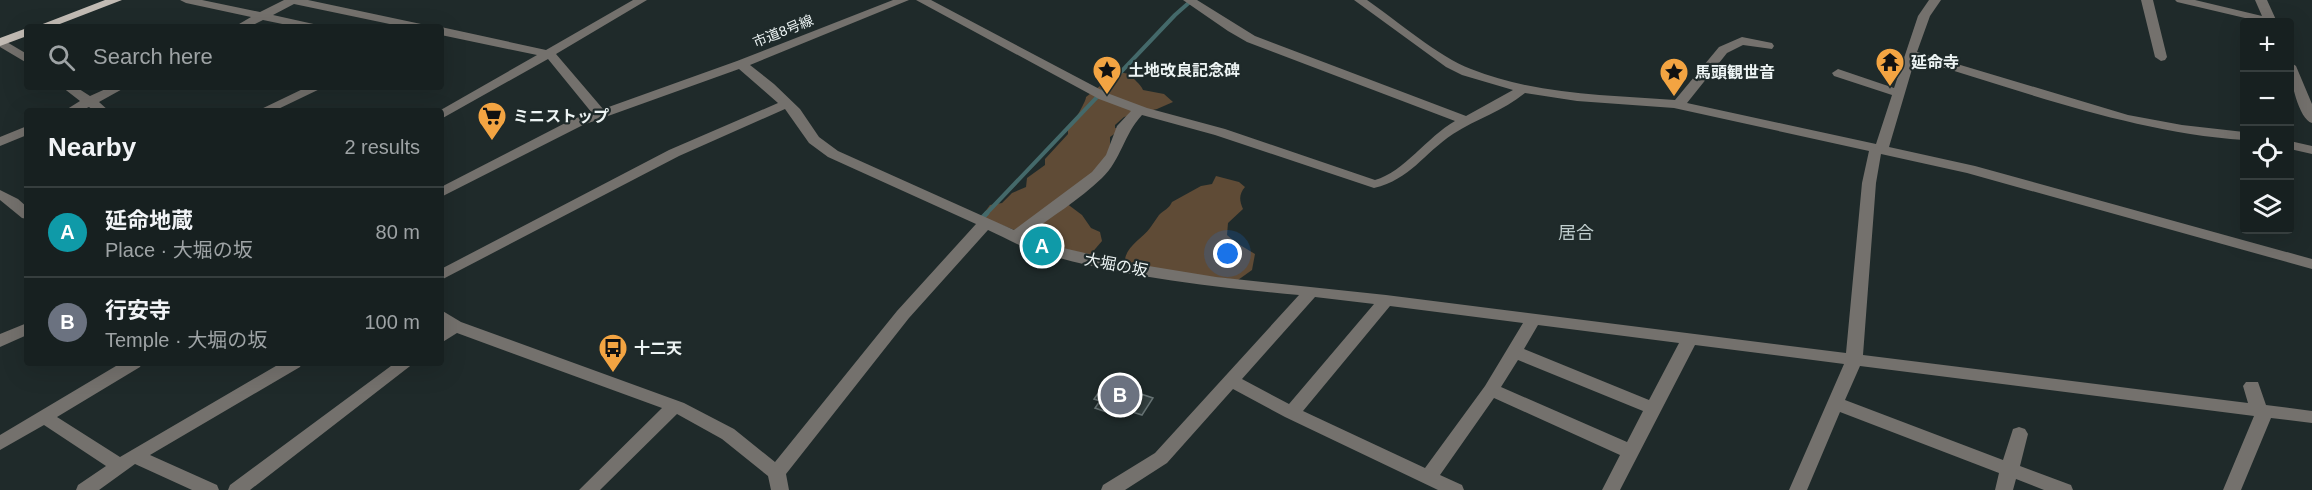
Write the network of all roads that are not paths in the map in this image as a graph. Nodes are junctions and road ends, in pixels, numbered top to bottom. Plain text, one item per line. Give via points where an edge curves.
1 (116, 0) edge
2 (186, 0) edge
3 (293, 0) edge
4 (641, 0) edge
5 (903, 0) edge
6 (922, 0) edge
7 (1360, 0) edge
8 (1935, 0) edge
9 (2147, 0) edge
10 (2181, 0) edge
11 (2261, 0) edge
12 (1191, 1) edge
13 (262, 16) junction
14 (2255, 18) edge
15 (2269, 18) edge
16 (49, 24) edge
17 (246, 24) edge
18 (300, 24) edge
19 (407, 24) edge
20 (444, 32) edge
21 (24, 33) edge
22 (0, 42) edge
23 (1768, 46) dead end
24 (550, 54) junction
25 (1910, 54) junction
26 (24, 57) edge
27 (2161, 57) dead end
28 (741, 64) junction
29 (2292, 72) edge
30 (1838, 73) dead end
31 (1522, 89) junction
32 (72, 90) edge
33 (114, 90) edge
34 (311, 90) edge
35 (1900, 94) junction
36 (89, 102) junction
37 (786, 104) junction
38 (1678, 105) junction
39 (76, 108) edge
40 (98, 108) edge
41 (270, 108) edge
42 (1139, 110) junction
43 (444, 113) edge
44 (600, 114) junction
45 (2312, 119) edge
46 (1466, 121) junction
47 (24, 131) edge
48 (2240, 136) edge
49 (0, 142) edge
50 (2294, 146) edge
51 (1879, 149) junction
52 (2312, 150) edge
53 (444, 191) edge
54 (0, 194) edge
55 (20, 199) edge
56 (985, 224) junction
57 (1015, 237) junction
58 (2312, 264) edge
59 (444, 273) edge
60 (1311, 291) junction
61 (1386, 300) junction
62 (444, 317) edge
63 (1534, 319) junction
64 (455, 326) junction
65 (24, 329) edge
66 (444, 335) edge
67 (1690, 338) junction
68 (0, 341) edge
69 (1515, 351) junction
70 (1854, 359) junction
71 (129, 366) edge
72 (289, 366) edge
73 (402, 366) edge
74 (1230, 380) junction
75 (2252, 386) dead end
76 (1491, 390) junction
77 (1834, 403) junction
78 (674, 406) junction
79 (1653, 408) junction
80 (2262, 411) junction
81 (1291, 413) junction
82 (44, 417) junction
83 (2312, 417) edge
84 (2019, 434) dead end
85 (0, 443) edge
86 (1631, 452) junction
87 (127, 461) junction
88 (2009, 470) junction
89 (1428, 477) junction
90 (778, 482) edge
91 (85, 490) edge
92 (210, 490) edge
93 (237, 490) edge
94 (588, 490) edge
95 (1110, 490) edge
96 (1455, 490) edge
97 (1611, 490) edge
98 (1798, 490) edge
99 (2004, 490) edge
100 (2064, 490) edge
101 (2232, 490) edge

1 - 16 main road
2 - 13 street
3 - 13 street
3 - 19 street
4 - 24 street
5 - 28 street, 市道8号線
6 - 42 street via 1100,95
7 - 31 street via 1458,68
8 - 25 street via 1924,16
9 - 27 street
10 - 14 street
11 - 15 street
12 - 46 street via 1251,39
13 - 17 street
13 - 18 street
20 - 24 street
21 - 22 main road
22 - 26 street
23 - 38 street via 1737,42 1714,59
24 - 43 street
24 - 44 street
25 - 35 street
25 - 48 street via 2126,118
28 - 37 street, 大堀の坂
28 - 44 street, 市道8号線
29 - 45 street
30 - 35 street
31 - 38 street
31 - 46 street via 1493,110
32 - 36 street
33 - 36 street
34 - 41 street
35 - 51 street via 1884,145
36 - 39 street
36 - 40 street
37 - 56 street, 大堀の坂 via 814,140 833,153
37 - 59 street via 674,153
38 - 51 street
42 - 46 street via 1220,132 1374,184 1390,181 1442,135
42 - 57 street via 1124,126 1112,156 1097,175
44 - 53 street, 市道8号線
47 - 49 street
50 - 52 street
51 - 58 street via 2006,177
51 - 70 street via 1869,183
54 - 55 street
56 - 57 street, 大堀の坂
56 - 90 street via 900,316
57 - 60 street, 大堀の坂 via 1068,256 1216,282
60 - 61 street, 大堀の坂
60 - 74 street
61 - 63 street, 大堀の坂
61 - 81 street
62 - 64 street
63 - 67 street, 大堀の坂
63 - 69 street
64 - 66 street
64 - 78 street
65 - 68 street
67 - 70 street, 大堀の坂
67 - 79 street
69 - 76 street
69 - 79 street
70 - 77 street
70 - 80 street, 大堀の坂
71 - 82 street
72 - 87 street
73 - 93 street
74 - 81 street
74 - 95 street via 1161,458
75 - 80 street
76 - 86 street
76 - 89 street
77 - 88 street
77 - 98 street
78 - 90 street via 728,434
78 - 94 street
79 - 86 street
80 - 83 street, 大堀の坂
80 - 101 street
81 - 89 street
82 - 85 street
82 - 87 street
84 - 88 street
86 - 97 street
87 - 91 street
87 - 92 street
88 - 99 street
88 - 100 street
89 - 96 street

